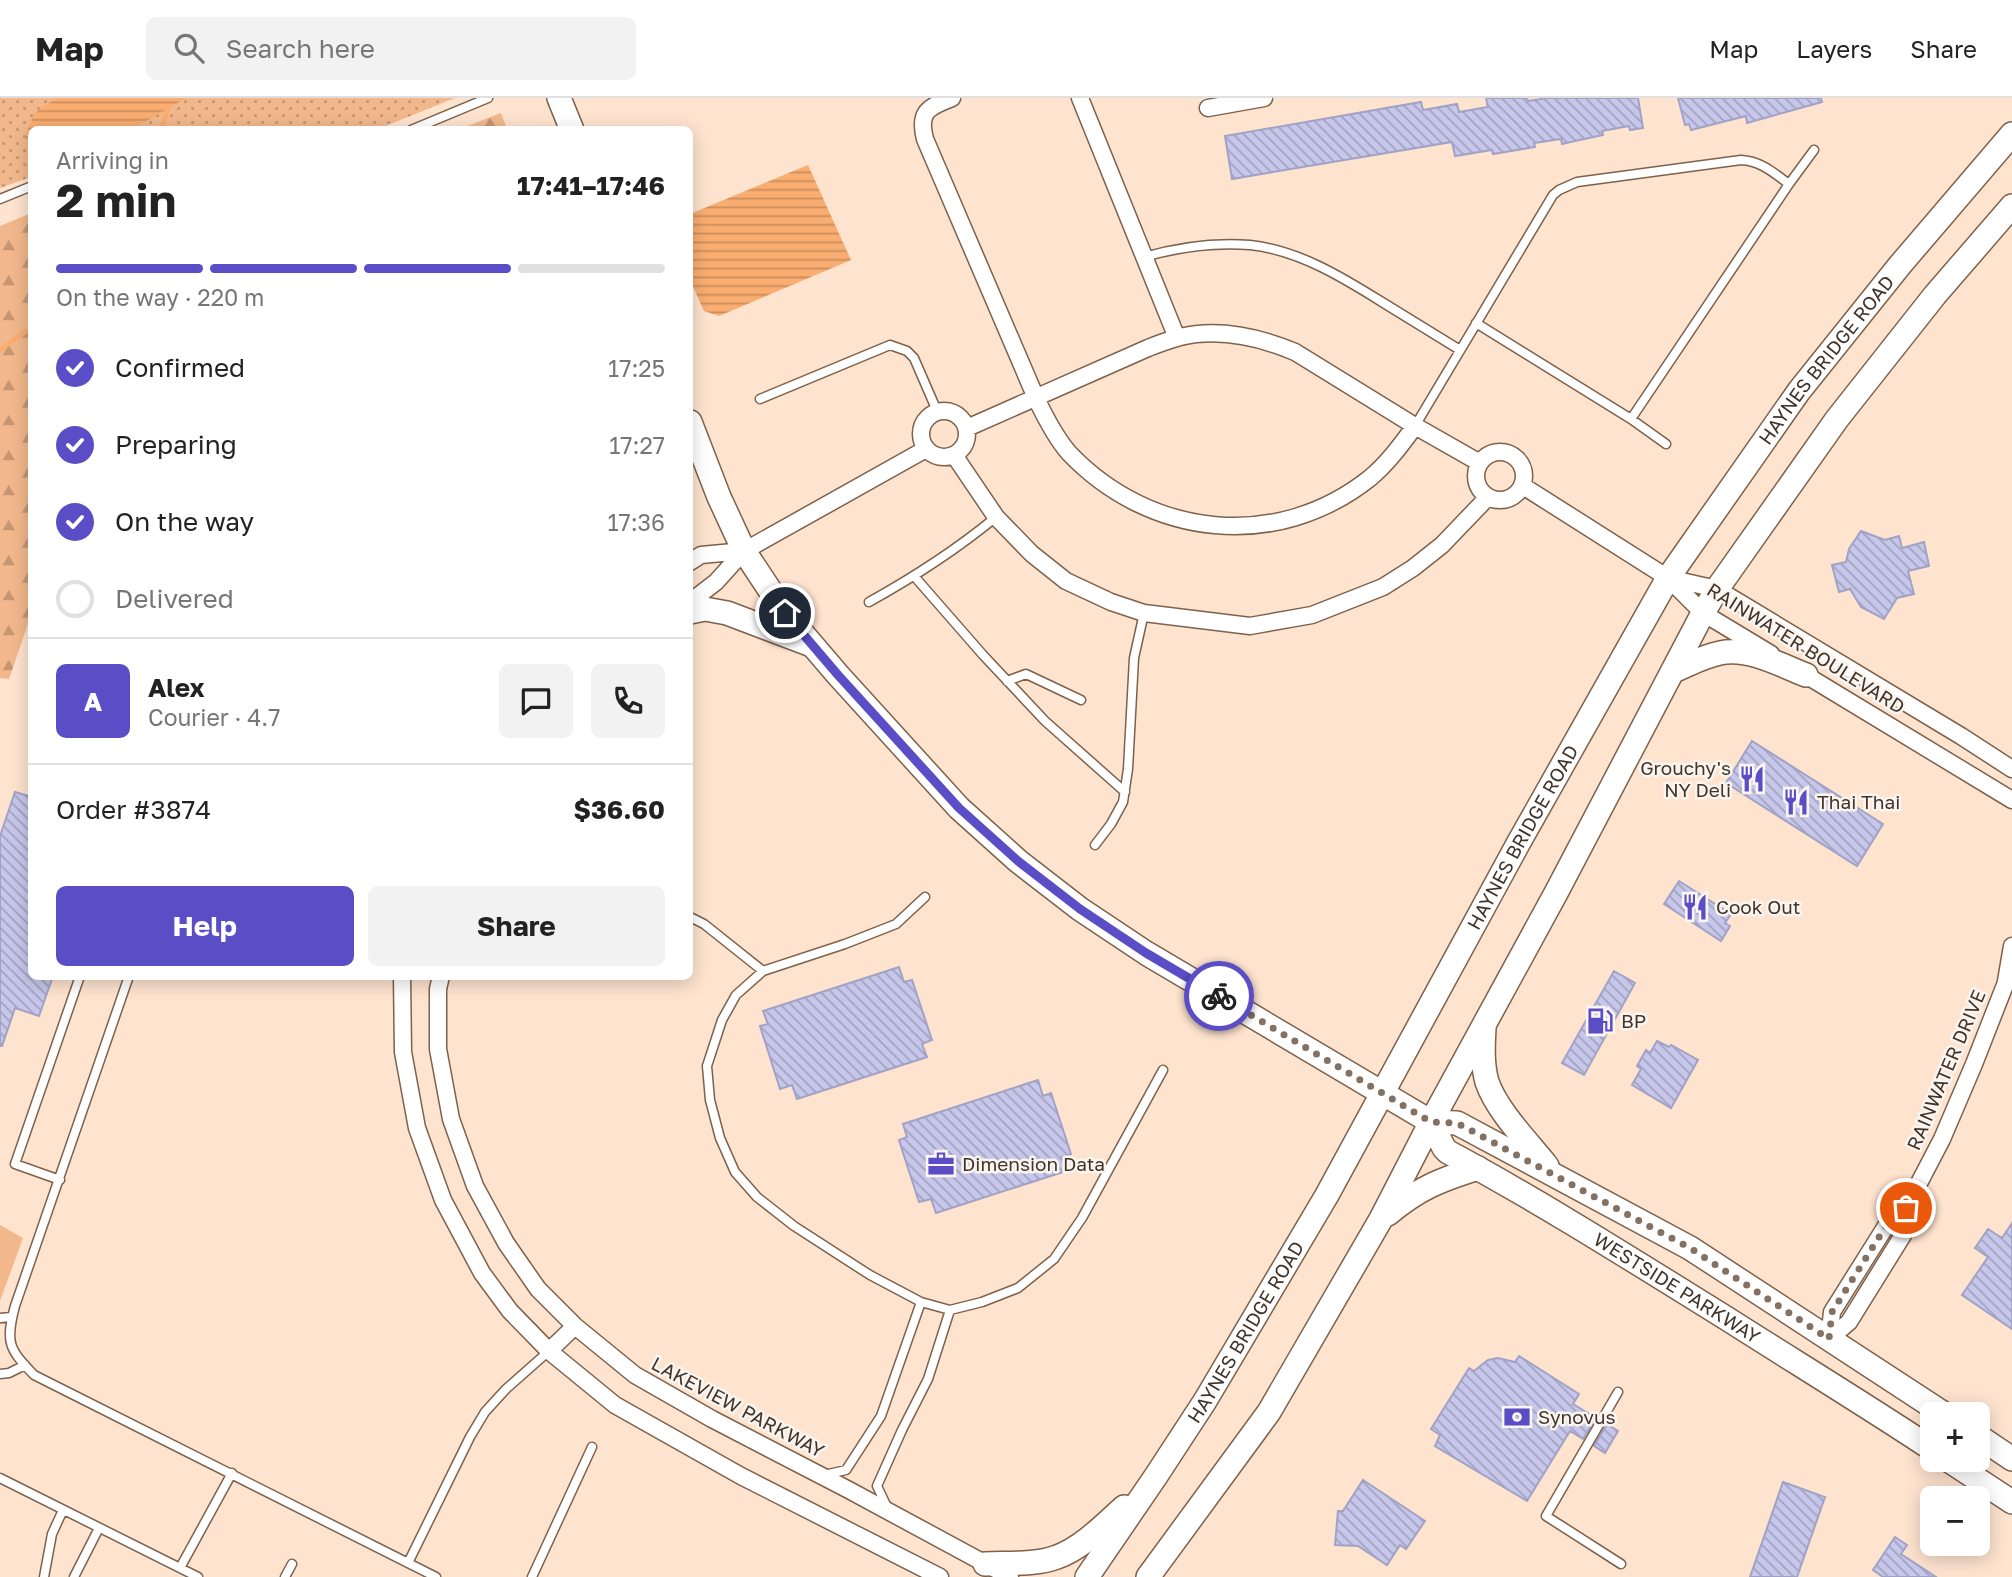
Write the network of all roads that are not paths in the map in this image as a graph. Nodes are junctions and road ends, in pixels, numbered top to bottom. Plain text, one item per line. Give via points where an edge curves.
1 (488, 98) edge
2 (559, 98) edge
3 (952, 98) edge
4 (1080, 98) edge
5 (1264, 98) edge
6 (1208, 108) dead end
7 (421, 126) edge
8 (570, 126) edge
9 (2012, 134) edge
10 (1814, 150) dead end
11 (1789, 184) junction
12 (28, 188) edge
13 (0, 199) edge
14 (2012, 206) edge
15 (1144, 257) junction
16 (1476, 323) junction
17 (1177, 338) junction
18 (1460, 350) junction
19 (1036, 398) junction
20 (760, 399) dead end
21 (937, 411) junction
22 (1631, 419) junction
23 (1415, 426) junction
24 (967, 428) junction
25 (693, 430) edge
26 (1666, 444) dead end
27 (926, 449) junction
28 (954, 455) junction
29 (1480, 463) junction
30 (1523, 486) junction
31 (1488, 497) junction
32 (996, 517) junction
33 (744, 551) junction
34 (693, 560) edge
35 (914, 576) junction
36 (1668, 578) junction
37 (1717, 589) junction
38 (693, 600) edge
39 (869, 602) dead end
40 (693, 611) edge
41 (1144, 613) junction
42 (1703, 613) junction
43 (812, 645) junction
44 (1673, 671) junction
45 (1806, 675) junction
46 (1007, 681) junction
47 (1081, 701) dead end
48 (2012, 769) edge
49 (1125, 792) junction
50 (2012, 800) edge
51 (1096, 845) dead end
52 (925, 897) dead end
53 (693, 918) edge
54 (2012, 946) edge
55 (763, 971) junction
56 (2008, 979) edge
57 (79, 980) edge
58 (128, 980) edge
59 (402, 980) edge
60 (440, 980) edge
61 (1485, 1024) junction
62 (1163, 1070) dead end
63 (1382, 1093) junction
64 (1431, 1122) junction
65 (1478, 1168) junction
66 (1555, 1175) junction
67 (60, 1180) junction
68 (1381, 1219) junction
69 (921, 1302) junction
70 (950, 1310) junction
71 (11, 1317) junction
72 (0, 1318) edge
73 (575, 1326) junction
74 (1829, 1339) junction
75 (549, 1351) junction
76 (24, 1365) junction
77 (0, 1374) edge
78 (1618, 1392) dead end
79 (1926, 1402) edge
80 (1920, 1441) edge
81 (1990, 1444) edge
82 (592, 1447) dead end
83 (2012, 1459) edge
84 (1966, 1472) edge
85 (232, 1473) junction
86 (821, 1475) junction
87 (1156, 1476) junction
88 (0, 1478) edge
89 (2012, 1502) edge
90 (63, 1510) junction
91 (890, 1512) junction
92 (99, 1528) junction
93 (408, 1563) junction
94 (292, 1564) dead end
95 (985, 1564) junction
96 (1621, 1564) dead end
97 (180, 1568) junction
98 (44, 1577) edge
99 (74, 1577) edge
100 (198, 1577) edge
101 (285, 1577) edge
102 (436, 1577) edge
103 (532, 1577) edge
104 (940, 1577) edge
105 (1010, 1577) edge
106 (1087, 1577) edge
107 (1148, 1577) edge

1 - 7 lane
2 - 8 main road
3 - 19 street via 928,109 922,125 925,139
4 - 15 street
5 - 6 street
9 - 36 main road, HAYNES BRIDGE ROAD via 1800,391
10 - 11 lane
11 - 16 lane via 1761,164 1741,160 1577,182 1553,195
11 - 22 lane
12 - 13 lane
14 - 37 main road via 1837,419
15 - 17 street
15 - 18 lane via 1225,244 1275,250 1325,268
16 - 18 lane
16 - 22 lane
17 - 19 street
17 - 23 street via 1223,334 1274,343
18 - 23 lane
19 - 23 street via 1068,451 1109,488 1165,515 1232,527 1298,517 1347,495 1392,457
19 - 24 street
20 - 21 lane via 890,345 914,358
21 - 24 street via 959,415
21 - 27 street via 922,427
22 - 26 lane
23 - 29 street
24 - 28 street via 966,444
25 - 33 main road
27 - 28 street via 939,457
27 - 33 street
28 - 32 street
29 - 30 street via 1500,452 1515,456 1524,470
29 - 31 street via 1478,486
30 - 31 street via 1503,501
30 - 36 street
31 - 41 street via 1413,568 1383,587 1311,615 1250,626
32 - 35 lane
32 - 41 street via 1066,581
33 - 34 street via 701,555
33 - 38 street
33 - 43 main road, WESTSIDE PARKWAY
35 - 39 lane
35 - 46 lane
36 - 37 street, RAINWATER BOULEVARD
36 - 42 street, RAINWATER BOULEVARD
36 - 63 main road, HAYNES BRIDGE ROAD
37 - 42 main road
37 - 48 street, RAINWATER BOULEVARD
40 - 43 main road via 727,613
41 - 49 lane via 1133,659
42 - 44 main road
42 - 45 street, RAINWATER BOULEVARD
43 - 63 main road, WESTSIDE PARKWAY via 959,808 1018,861 1146,953
44 - 45 main road via 1720,652 1738,652
44 - 61 main road
45 - 50 street, RAINWATER BOULEVARD
46 - 47 lane via 1026,674
46 - 49 lane
49 - 51 lane
52 - 55 lane via 896,924
53 - 55 lane
54 - 56 street, RAINWATER DRIVE
55 - 69 lane via 736,995 722,1020 707,1066 709,1100 735,1172 757,1198 794,1226
56 - 74 street, RAINWATER DRIVE via 1942,1139 1906,1208 1903,1235 1849,1322
57 - 67 lane via 15,1164
58 - 67 lane
59 - 75 street via 403,1052 417,1128 443,1200 482,1273 510,1311
60 - 73 street, LAKEVIEW PARKWAY via 438,1049 451,1119 475,1186 538,1289
61 - 64 main road
61 - 66 main road via 1483,1054 1488,1083 1500,1106
62 - 70 lane via 1082,1218 1054,1259 1018,1288
63 - 64 main road, WESTSIDE PARKWAY
63 - 87 main road, HAYNES BRIDGE ROAD via 1215,1385
64 - 65 main road, WESTSIDE PARKWAY via 1444,1149
64 - 66 main road, WESTSIDE PARKWAY via 1457,1123
64 - 68 main road
65 - 68 main road via 1409,1196
65 - 80 main road, WESTSIDE PARKWAY via 1600,1239
66 - 74 main road, WESTSIDE PARKWAY via 1690,1248
67 - 71 lane
68 - 107 main road via 1269,1412
69 - 70 lane
69 - 86 lane via 881,1416 846,1470
70 - 91 lane via 928,1379 877,1486
71 - 72 lane
71 - 76 lane via 9,1342
73 - 75 street
73 - 86 street, LAKEVIEW PARKWAY via 635,1375
74 - 79 main road, WESTSIDE PARKWAY
75 - 93 lane via 485,1412
75 - 104 street via 615,1405 741,1476
76 - 77 lane
76 - 85 lane via 34,1375
78 - 96 lane via 1546,1516
81 - 83 main road
82 - 103 lane
84 - 89 main road
85 - 93 lane
85 - 97 lane
86 - 91 street, LAKEVIEW PARKWAY
87 - 95 main road via 1108,1522 1056,1558
87 - 106 main road, HAYNES BRIDGE ROAD
88 - 90 lane
90 - 92 lane
90 - 98 lane via 52,1534
91 - 95 street, LAKEVIEW PARKWAY
92 - 97 lane
92 - 99 lane
93 - 102 lane
94 - 101 lane
95 - 105 street, LAKEVIEW PARKWAY
97 - 100 lane

